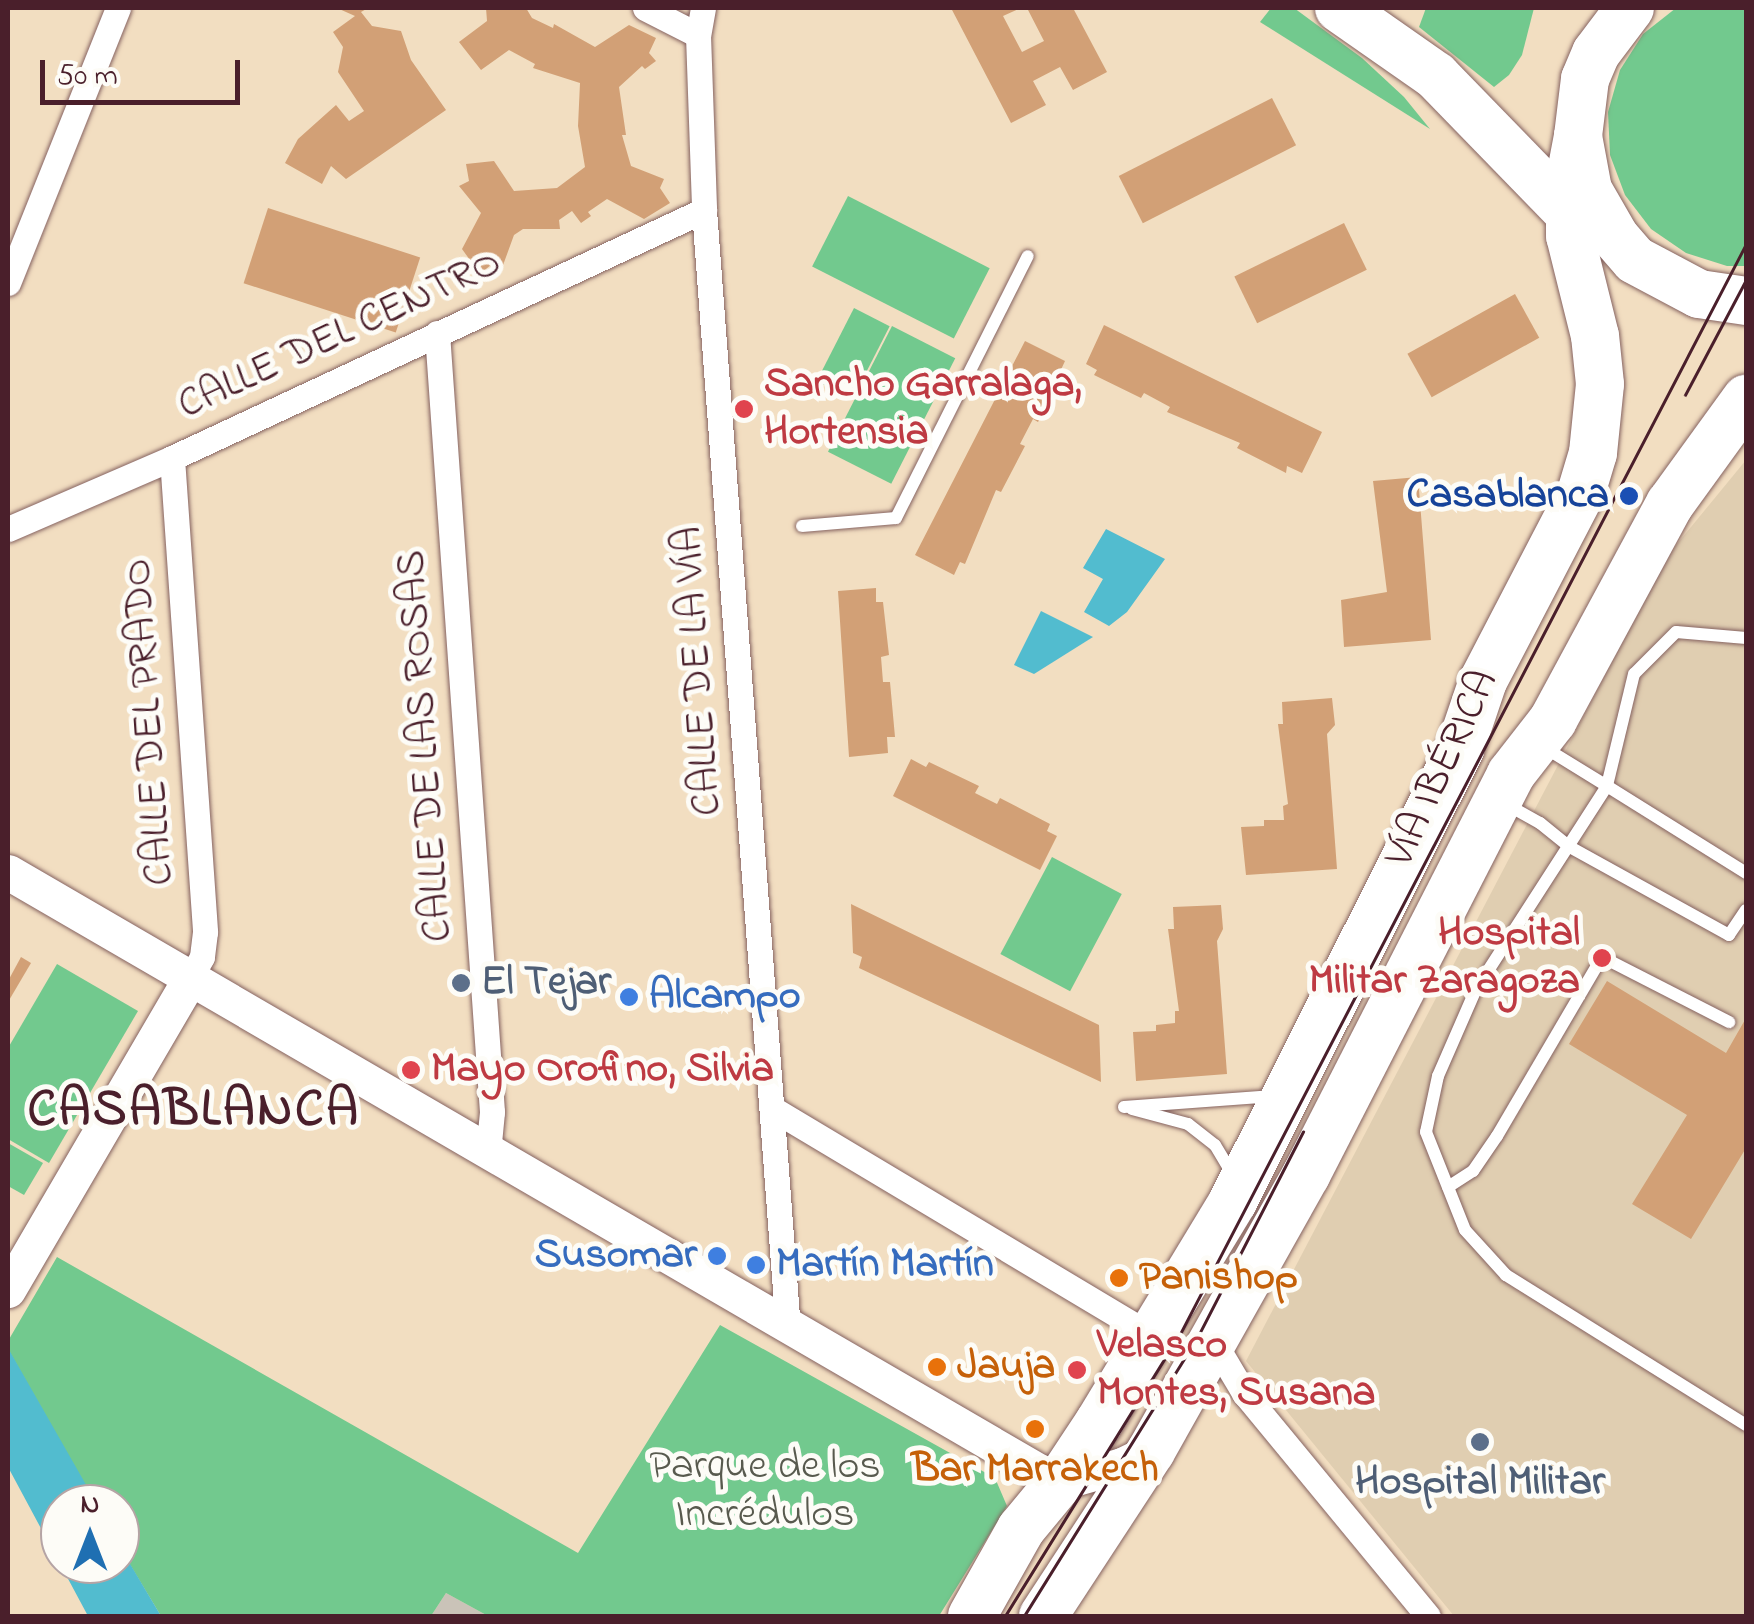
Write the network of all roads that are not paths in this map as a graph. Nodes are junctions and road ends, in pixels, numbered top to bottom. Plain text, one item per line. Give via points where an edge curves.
1 (118, 8) edge
2 (645, 8) edge
3 (703, 8) edge
4 (1339, 8) edge
5 (1630, 8) edge
6 (698, 35) junction
7 (1578, 136) junction
8 (704, 210) junction
9 (1569, 217) junction
10 (1028, 256) dead end
11 (1635, 260) junction
12 (8, 284) edge
13 (1745, 301) edge
14 (437, 333) junction
15 (1746, 399) edge
16 (172, 458) junction
17 (802, 526) dead end
18 (8, 529) edge
19 (1746, 638) edge
20 (1536, 742) junction
21 (1608, 786) junction
22 (1497, 799) junction
23 (1568, 846) junction
24 (8, 872) edge
25 (1746, 874) edge
26 (1746, 910) edge
27 (190, 978) junction
28 (1730, 1022) dead end
29 (1286, 1092) junction
30 (773, 1109) junction
31 (488, 1153) junction
32 (1448, 1187) junction
33 (1234, 1201) junction
34 (8, 1290) edge
35 (788, 1329) junction
36 (1152, 1336) junction
37 (1212, 1339) junction
38 (1186, 1386) junction
39 (1244, 1393) junction
40 (1746, 1425) edge
41 (1151, 1451) junction
42 (1059, 1484) junction
43 (972, 1616) edge
44 (1044, 1616) edge
45 (1428, 1616) edge

1 - 12 street
2 - 6 street
3 - 6 street, CALLE DE LA VÍA
4 - 9 highway via 1436,76
5 - 7 highway, VÍA IBÉRICA via 1585,79
6 - 8 street, CALLE DE LA VÍA
7 - 9 highway, VÍA IBÉRICA
7 - 11 highway via 1588,190
8 - 14 street, CALLE DEL CENTRO
8 - 30 street, CALLE DE LA VÍA
9 - 11 highway
9 - 29 highway, VÍA IBÉRICA via 1598,360 1599,410 1588,472 1482,681 1460,749
10 - 17 lane via 896,518
11 - 13 highway via 1699,294
14 - 16 street, CALLE DEL CENTRO
14 - 31 street, CALLE DE LAS ROSAS via 492,1112
15 - 20 highway, VÍA IBÉRICA via 1670,504
16 - 18 street, CALLE DEL CENTRO
16 - 27 street, CALLE DEL PRADO via 204,932 203,953
19 - 21 lane via 1676,632 1634,674
20 - 21 lane
20 - 22 highway, VÍA IBÉRICA
21 - 23 lane
21 - 25 lane
22 - 23 lane
22 - 37 highway, VÍA IBÉRICA via 1306,1175
23 - 26 lane via 1729,935
23 - 32 lane via 1476,989 1438,1076 1426,1132
24 - 27 street
27 - 31 street
27 - 34 street
28 - 32 lane via 1602,958 1497,1136 1473,1171
29 - 33 highway, VÍA IBÉRICA
29 - 33 lane via 1124,1107 1188,1124 1204,1135 1226,1158
30 - 35 street, CALLE DE LA VÍA
30 - 36 street
31 - 35 street
32 - 40 lane via 1465,1230 1506,1275
33 - 36 highway, VÍA IBÉRICA
35 - 42 street
36 - 42 highway, VÍA IBÉRICA
37 - 38 highway, VÍA IBÉRICA
37 - 39 street
38 - 39 street
38 - 41 highway, VÍA IBÉRICA
39 - 45 street
41 - 42 street
41 - 44 highway, VÍA IBÉRICA
42 - 43 highway, VÍA IBÉRICA via 1021,1530

